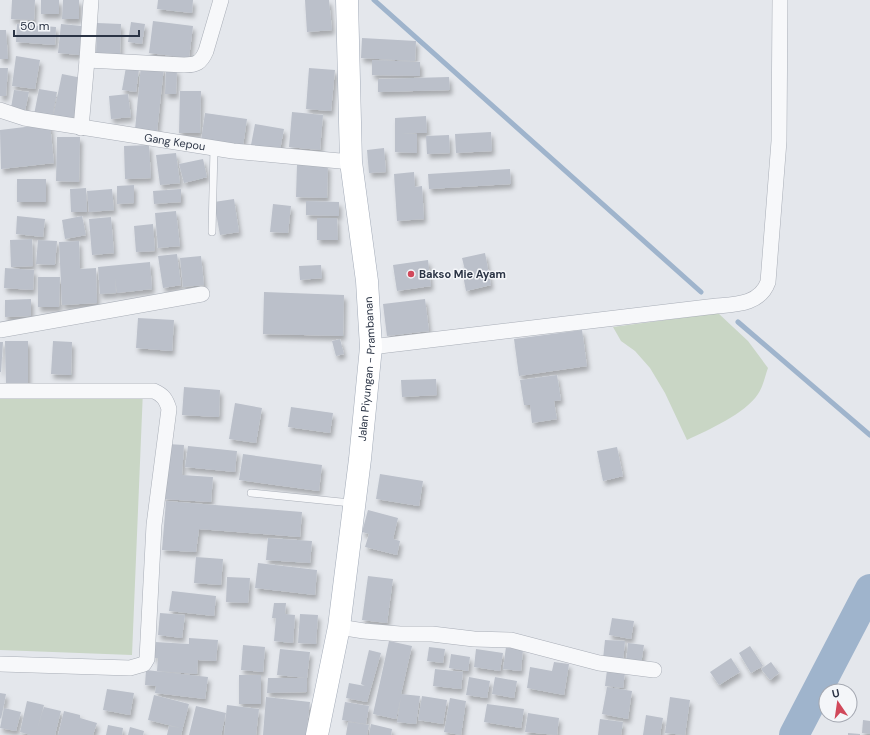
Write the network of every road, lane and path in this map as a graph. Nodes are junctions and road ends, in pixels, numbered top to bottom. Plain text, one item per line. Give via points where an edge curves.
1 (91, 0) edge
2 (221, 0) edge
3 (348, 0) edge
4 (780, 0) edge
5 (87, 60) junction
6 (0, 110) edge
7 (80, 128) junction
8 (214, 148) junction
9 (351, 162) junction
10 (212, 232) dead end
11 (202, 294) dead end
12 (0, 330) edge
13 (371, 347) junction
14 (0, 391) edge
15 (250, 493) dead end
16 (354, 503) junction
17 (339, 627) junction
18 (0, 664) edge
19 (654, 670) dead end
20 (317, 735) edge

1 - 5 street
2 - 5 street via 206,51 198,64
3 - 9 main road, Jalan Piyungan - Prambanan
4 - 13 street via 778,141 768,282 760,296 751,301 708,308
5 - 7 street
6 - 7 street, Gang Kepou via 24,118
7 - 8 street, Gang Kepou
8 - 9 street, Gang Kepou
8 - 10 lane
9 - 13 main road, Jalan Piyungan - Prambanan via 367,281
11 - 12 street
13 - 16 main road, Jalan Piyungan - Prambanan
14 - 18 street via 154,391 167,401 168,409 154,525 147,658 144,664 130,668
15 - 16 lane
16 - 17 main road, Jalan Piyungan - Prambanan
17 - 19 street via 400,634 511,640 599,663
17 - 20 main road, Jalan Piyungan - Prambanan

